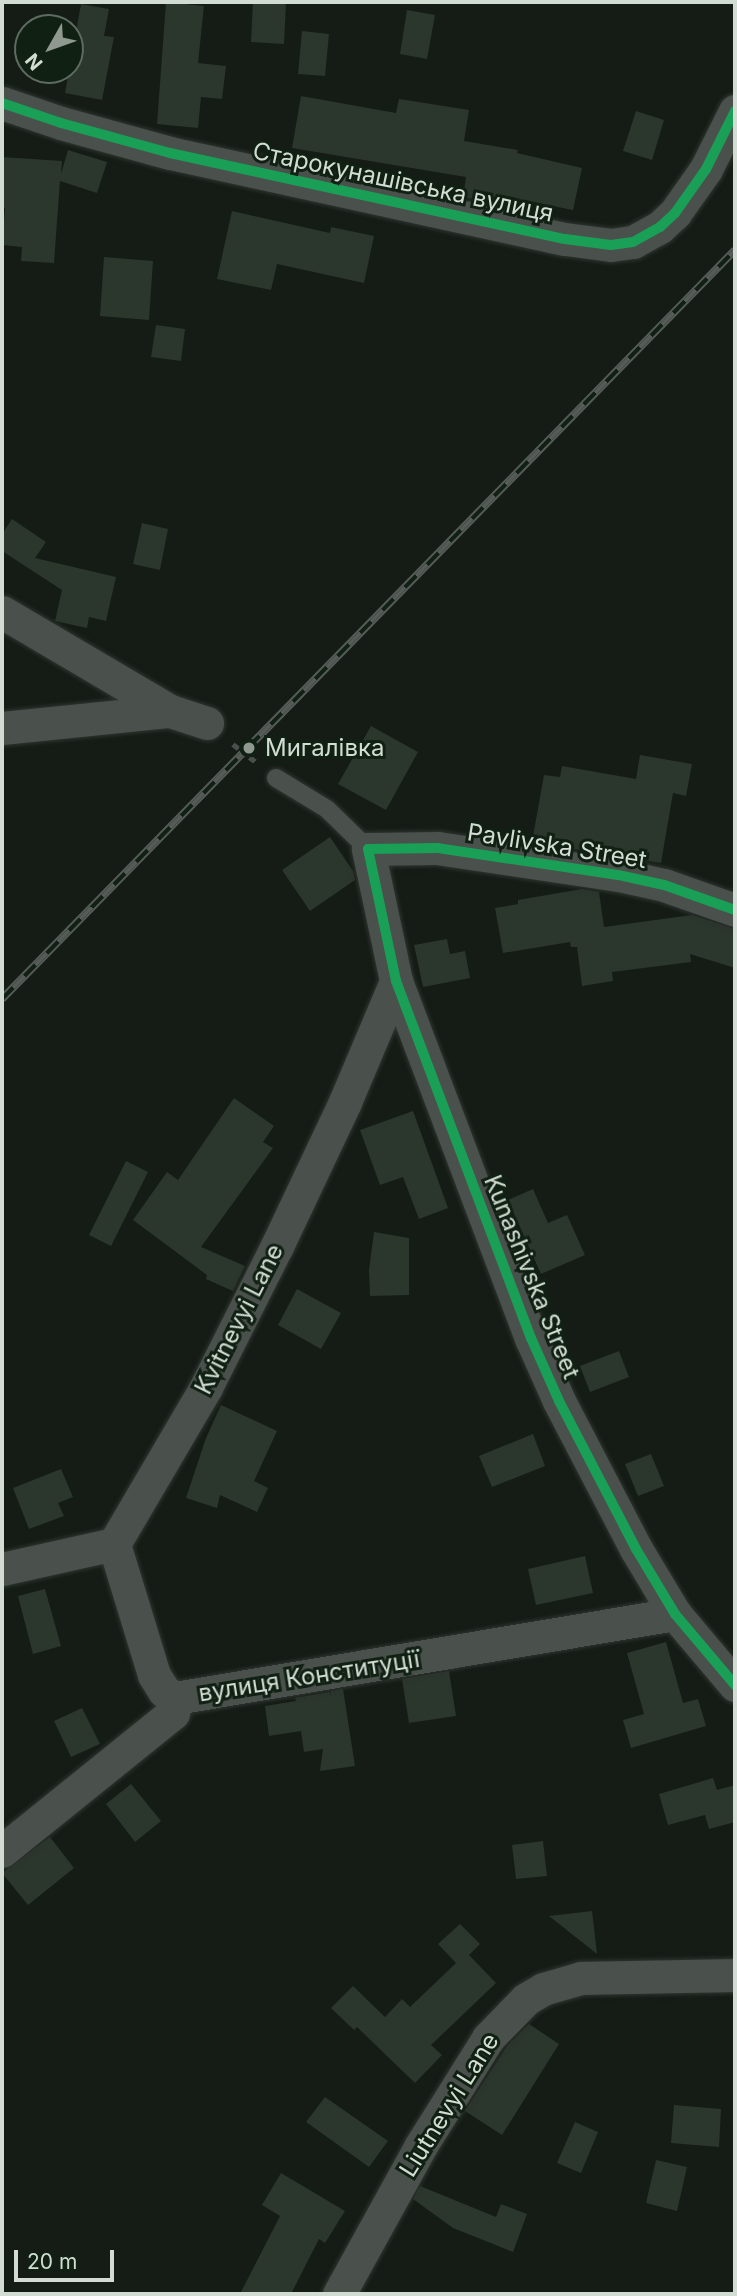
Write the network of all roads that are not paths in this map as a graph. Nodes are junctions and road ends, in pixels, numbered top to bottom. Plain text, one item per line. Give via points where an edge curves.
1 (2, 103) edge
2 (735, 111) edge
3 (2, 612) edge
4 (170, 711) junction
5 (207, 723) road end
6 (2, 727) edge
7 (276, 778) road end
8 (368, 849) junction
9 (735, 910) edge
10 (396, 981) junction
11 (114, 1544) junction
12 (2, 1569) edge
13 (675, 1614) junction
14 (735, 1685) edge
15 (175, 1698) junction
16 (2, 1852) edge
17 (735, 1975) edge
18 (338, 2294) edge

1 - 2 street, Старокунашівська вулиця via 170,153 565,239 611,245 633,242 676,213 706,169
3 - 4 street
4 - 5 street
4 - 6 street
7 - 8 lane via 327,809
8 - 9 street, Pavlivska Street via 438,848 578,869 664,885
8 - 10 street, Kunashivska Street
10 - 11 street, Kvitnevyi Lane via 271,1258 206,1387
10 - 13 street, Kunashivska Street via 531,1338 601,1483
11 - 12 street
11 - 15 street via 154,1675
13 - 14 street, Kunashivska Street
13 - 15 street, вулиця Конституції
15 - 16 street, вулиця Конституції via 173,1713
17 - 18 street, Liutnevyi Lane via 581,1978 526,1998 481,2049 419,2147

